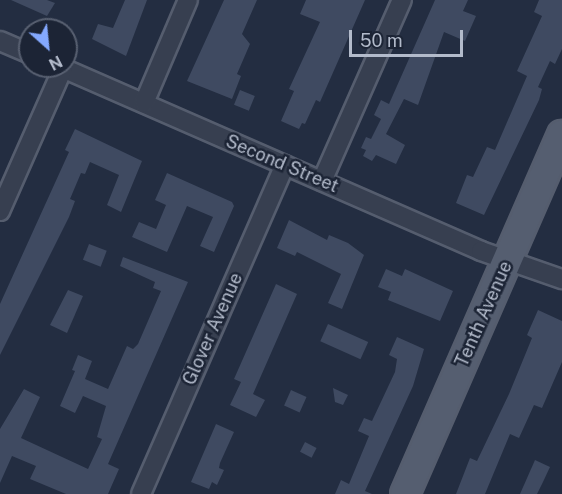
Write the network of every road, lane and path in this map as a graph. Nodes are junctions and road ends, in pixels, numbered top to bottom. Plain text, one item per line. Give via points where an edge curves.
1 (188, 0) edge
2 (402, 0) edge
3 (0, 41) edge
4 (18, 49) edge
5 (78, 75) edge
6 (55, 78) edge
7 (144, 103) junction
8 (562, 135) edge
9 (285, 165) junction
10 (322, 181) junction
11 (0, 211) edge
12 (508, 259) junction
13 (562, 279) edge
14 (141, 494) edge
15 (405, 494) edge

1 - 7 street
2 - 10 street
3 - 4 street
5 - 7 street, Second Street
6 - 11 street
7 - 9 street, Second Street
8 - 12 main road, Tenth Avenue
9 - 10 street, Second Street
9 - 14 street, Glover Avenue
10 - 12 street, Second Street
12 - 13 street, Second Street
12 - 15 main road, Tenth Avenue

